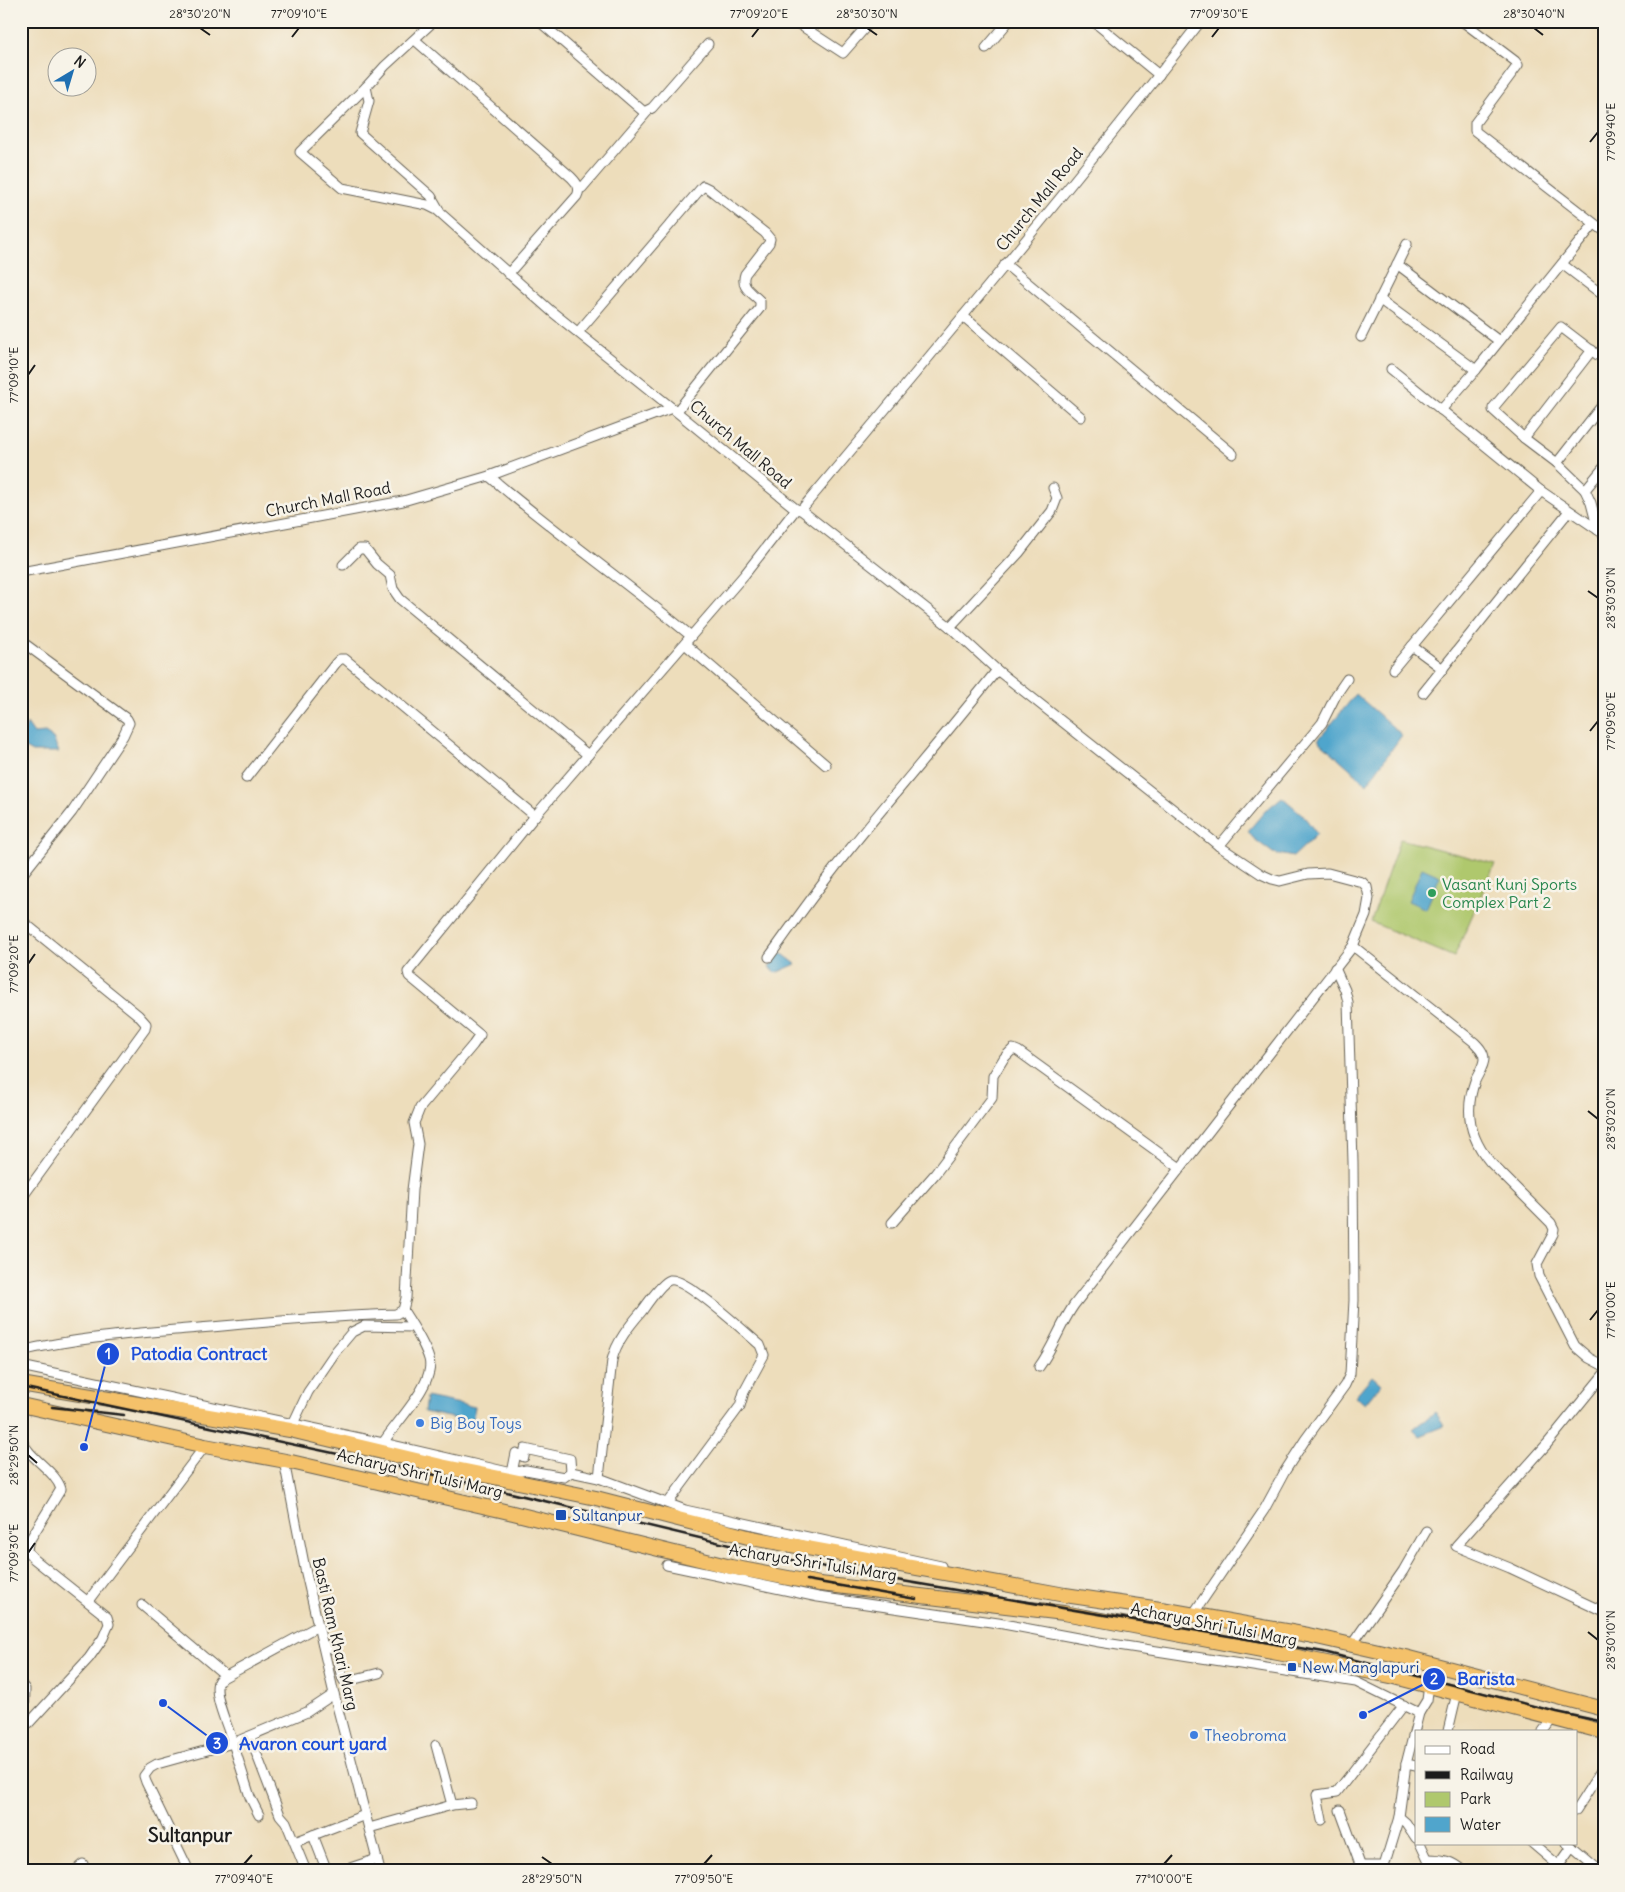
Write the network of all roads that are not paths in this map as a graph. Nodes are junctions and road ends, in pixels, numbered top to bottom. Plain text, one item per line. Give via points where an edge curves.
1 (434, 21) edge
2 (539, 21) edge
3 (794, 21) edge
4 (871, 21) edge
5 (1009, 21) edge
6 (1093, 21) edge
7 (1201, 21) edge
8 (1462, 21) edge
9 (416, 40) junction
10 (708, 44) dead end
11 (986, 48) dead end
12 (1159, 75) junction
13 (366, 87) junction
14 (647, 112) junction
15 (582, 188) dead end
16 (441, 212) junction
17 (1594, 224) junction
18 (1604, 231) edge
19 (1406, 244) dead end
20 (1005, 264) junction
21 (1397, 264) junction
22 (1562, 264) junction
23 (508, 274) junction
24 (1604, 296) edge
25 (1379, 299) junction
26 (963, 316) junction
27 (579, 331) junction
28 (1361, 337) dead end
29 (1499, 341) junction
30 (1592, 350) junction
31 (1604, 360) edge
32 (1391, 369) dead end
33 (1476, 370) junction
34 (1604, 403) edge
35 (674, 409) junction
36 (1440, 410) junction
37 (1081, 417) dead end
38 (1524, 438) junction
39 (1234, 454) dead end
40 (1557, 463) junction
41 (1604, 468) edge
42 (489, 476) junction
43 (1053, 488) dead end
44 (1585, 490) junction
45 (1541, 491) junction
46 (798, 509) junction
47 (1569, 511) junction
48 (1601, 532) edge
49 (343, 565) dead end
50 (21, 572) edge
51 (950, 627) junction
52 (688, 640) junction
53 (21, 642) edge
54 (1412, 646) junction
55 (1393, 669) dead end
56 (1443, 669) junction
57 (997, 670) junction
58 (1347, 678) dead end
59 (1423, 693) dead end
60 (588, 755) junction
61 (826, 765) dead end
62 (246, 778) dead end
63 (535, 816) junction
64 (1220, 846) junction
65 (21, 876) edge
66 (21, 920) edge
67 (1353, 946) junction
68 (769, 957) dead end
69 (1336, 968) junction
70 (1180, 1168) junction
71 (21, 1199) edge
72 (892, 1223) dead end
73 (403, 1310) junction
74 (413, 1327) junction
75 (21, 1351) edge
76 (21, 1366) edge
77 (1604, 1366) edge
78 (1039, 1367) dead end
79 (1604, 1374) edge
80 (21, 1384) edge
81 (21, 1405) edge
82 (292, 1427) junction
83 (21, 1438) edge
84 (383, 1443) junction
85 (205, 1446) junction
86 (284, 1461) junction
87 (441, 1466) junction
88 (571, 1472) junction
89 (512, 1473) junction
90 (599, 1478) junction
91 (435, 1495) junction
92 (668, 1503) junction
93 (1426, 1531) dead end
94 (24, 1551) edge
95 (666, 1566) dead end
96 (88, 1600) junction
97 (142, 1605) dead end
98 (1196, 1610) junction
99 (1604, 1612) edge
100 (318, 1626) junction
101 (1355, 1640) junction
102 (323, 1645) junction
103 (1398, 1655) junction
104 (379, 1673) dead end
105 (225, 1676) junction
106 (1395, 1676) junction
107 (21, 1684) edge
108 (1429, 1685) junction
109 (1456, 1693) junction
110 (334, 1694) junction
111 (1604, 1704) edge
112 (1404, 1705) junction
113 (1604, 1709) edge
114 (1419, 1713) junction
115 (1552, 1718) junction
116 (1448, 1730) edge
117 (1544, 1730) edge
118 (1604, 1732) edge
119 (250, 1737) junction
120 (234, 1743) junction
121 (436, 1745) dead end
122 (1406, 1764) junction
123 (1415, 1766) edge
124 (1604, 1766) edge
125 (471, 1803) dead end
126 (452, 1805) junction
127 (1578, 1807) edge
128 (1340, 1810) dead end
129 (259, 1815) dead end
130 (365, 1815) junction
131 (1399, 1818) junction
132 (1322, 1820) dead end
133 (369, 1828) junction
134 (313, 1835) junction
135 (1415, 1836) edge
136 (295, 1842) junction
137 (1420, 1844) edge
138 (1533, 1844) edge
139 (1570, 1845) edge
140 (377, 1859) junction
141 (1428, 1859) junction
142 (83, 1864) dead end
143 (1362, 1868) edge
144 (1560, 1869) edge
145 (75, 1871) edge
146 (188, 1871) edge
147 (306, 1871) edge
148 (327, 1871) edge
149 (341, 1871) edge
150 (380, 1871) edge
151 (1350, 1871) edge
152 (1433, 1871) edge
153 (1463, 1871) edge
154 (1600, 1871) edge

1 - 9 street
2 - 14 street via 640,110
3 - 4 street via 842,53
5 - 11 street
6 - 12 street
7 - 12 street, Church Mall Road
8 - 17 street via 1518,65 1475,123 1475,131
9 - 13 street
9 - 23 street via 578,186 577,196
10 - 14 street
12 - 20 street, Church Mall Road
13 - 16 street via 369,101 360,133 431,196
13 - 16 street via 300,152 342,188 427,205
14 - 15 street
16 - 23 street
17 - 18 street
17 - 22 street
19 - 21 street
20 - 26 street, Church Mall Road
20 - 39 street
21 - 25 street
21 - 29 street
22 - 24 street
22 - 29 street
23 - 27 street
25 - 28 street
25 - 33 street
26 - 37 street
26 - 46 street, Church Mall Road
27 - 35 street
27 - 35 street via 703,186 765,233 769,243 743,279 744,286 760,301 760,308
29 - 33 street
30 - 31 street
30 - 38 street
30 - 38 street via 1564,327 1560,328 1493,407
32 - 36 street
33 - 36 street
34 - 40 street
35 - 42 street, Church Mall Road
35 - 46 street, Church Mall Road
36 - 45 street
38 - 40 street
40 - 44 street
41 - 44 street
42 - 50 street, Church Mall Road via 403,501
42 - 52 street via 597,561
43 - 51 street via 1057,498 1052,511 1019,553
44 - 48 street
45 - 47 street
45 - 54 street
46 - 51 street
46 - 52 street
47 - 48 street
47 - 56 street
49 - 60 street via 360,548 365,549 390,575 393,589 400,599
51 - 57 street
52 - 60 street
52 - 61 street
53 - 65 street via 129,723 72,812
54 - 55 street
54 - 56 street
56 - 59 street
57 - 64 street
57 - 68 street via 850,849
58 - 64 street via 1322,723
60 - 63 street
62 - 63 street via 336,663 345,659
63 - 73 street via 407,974 480,1035 414,1118 418,1144
64 - 67 street via 1276,881 1328,873 1362,882 1367,887 1369,898 1366,915
66 - 71 street via 146,1024
67 - 69 street
67 - 77 street via 1474,1042 1482,1052 1483,1063 1472,1090 1469,1110 1474,1137 1490,1162 1551,1223 1553,1234 1537,1264 1538,1276 1575,1346
69 - 70 street
69 - 98 street via 1348,1002 1352,1092 1354,1300 1350,1374
70 - 72 street via 1013,1049 993,1076 992,1098
70 - 78 street via 1065,1318
73 - 74 street
73 - 75 street via 396,1314 262,1322 63,1342
74 - 82 street via 364,1326 352,1332 308,1392
74 - 84 street via 429,1360 429,1375 420,1393
76 - 82 street
79 - 99 street via 1456,1546
80 - 82 highway, Acharya Shri Tulsi Marg
81 - 85 highway, Acharya Shri Tulsi Marg
82 - 84 street
82 - 87 highway, Acharya Shri Tulsi Marg
83 - 94 street via 26,1450 61,1489
84 - 89 street
85 - 86 highway, Acharya Shri Tulsi Marg
85 - 96 street
86 - 91 highway, Acharya Shri Tulsi Marg
86 - 100 street, Basti Ram Khari Marg
87 - 91 highway
87 - 103 highway, Acharya Shri Tulsi Marg via 596,1498 752,1538 1308,1635
88 - 89 street via 564,1477 526,1470
88 - 89 street via 570,1459 525,1449 524,1457 516,1453
88 - 90 street
90 - 92 street
90 - 92 street via 612,1360 616,1349 658,1290 668,1281 680,1282 760,1344 764,1356 740,1406
91 - 106 highway, Acharya Shri Tulsi Marg via 731,1568 820,1584 1064,1613
92 - 98 street via 685,1510 1010,1581
93 - 101 street via 1403,1571
94 - 96 street
95 - 112 street via 818,1597 1356,1682
96 - 107 street via 107,1617 107,1630 90,1658 29,1723 24,1719 25,1689
97 - 105 street
98 - 101 street
100 - 102 street, Basti Ram Khari Marg
100 - 105 street
101 - 111 street
102 - 104 street via 336,1650 344,1680
102 - 110 street, Basti Ram Khari Marg
103 - 106 highway
103 - 113 highway, Acharya Shri Tulsi Marg
105 - 120 street via 219,1680 216,1689
106 - 108 highway, Acharya Shri Tulsi Marg
108 - 109 highway, Acharya Shri Tulsi Marg
108 - 114 street via 1427,1700
109 - 115 highway, Acharya Shri Tulsi Marg
109 - 116 street
110 - 119 street via 307,1712
110 - 130 street, Basti Ram Khari Marg
112 - 114 street
112 - 132 street via 1337,1792 1316,1795
114 - 122 street
115 - 117 street
115 - 118 highway, Acharya Shri Tulsi Marg
119 - 120 street
119 - 136 street via 280,1815
120 - 129 street via 250,1797
120 - 146 street via 157,1764 144,1776
121 - 126 street
122 - 123 street
122 - 131 street
124 - 127 street
125 - 126 street
126 - 133 street
128 - 143 street
130 - 133 street, Basti Ram Khari Marg
130 - 134 street
131 - 135 street
131 - 143 street via 1384,1866
133 - 140 street, Basti Ram Khari Marg
134 - 136 street
134 - 148 street
136 - 147 street
137 - 141 street
138 - 144 street
139 - 144 street
139 - 154 street
140 - 149 street
140 - 150 street, Basti Ram Khari Marg
141 - 152 street
141 - 153 street via 1453,1862
142 - 145 street
143 - 151 street

